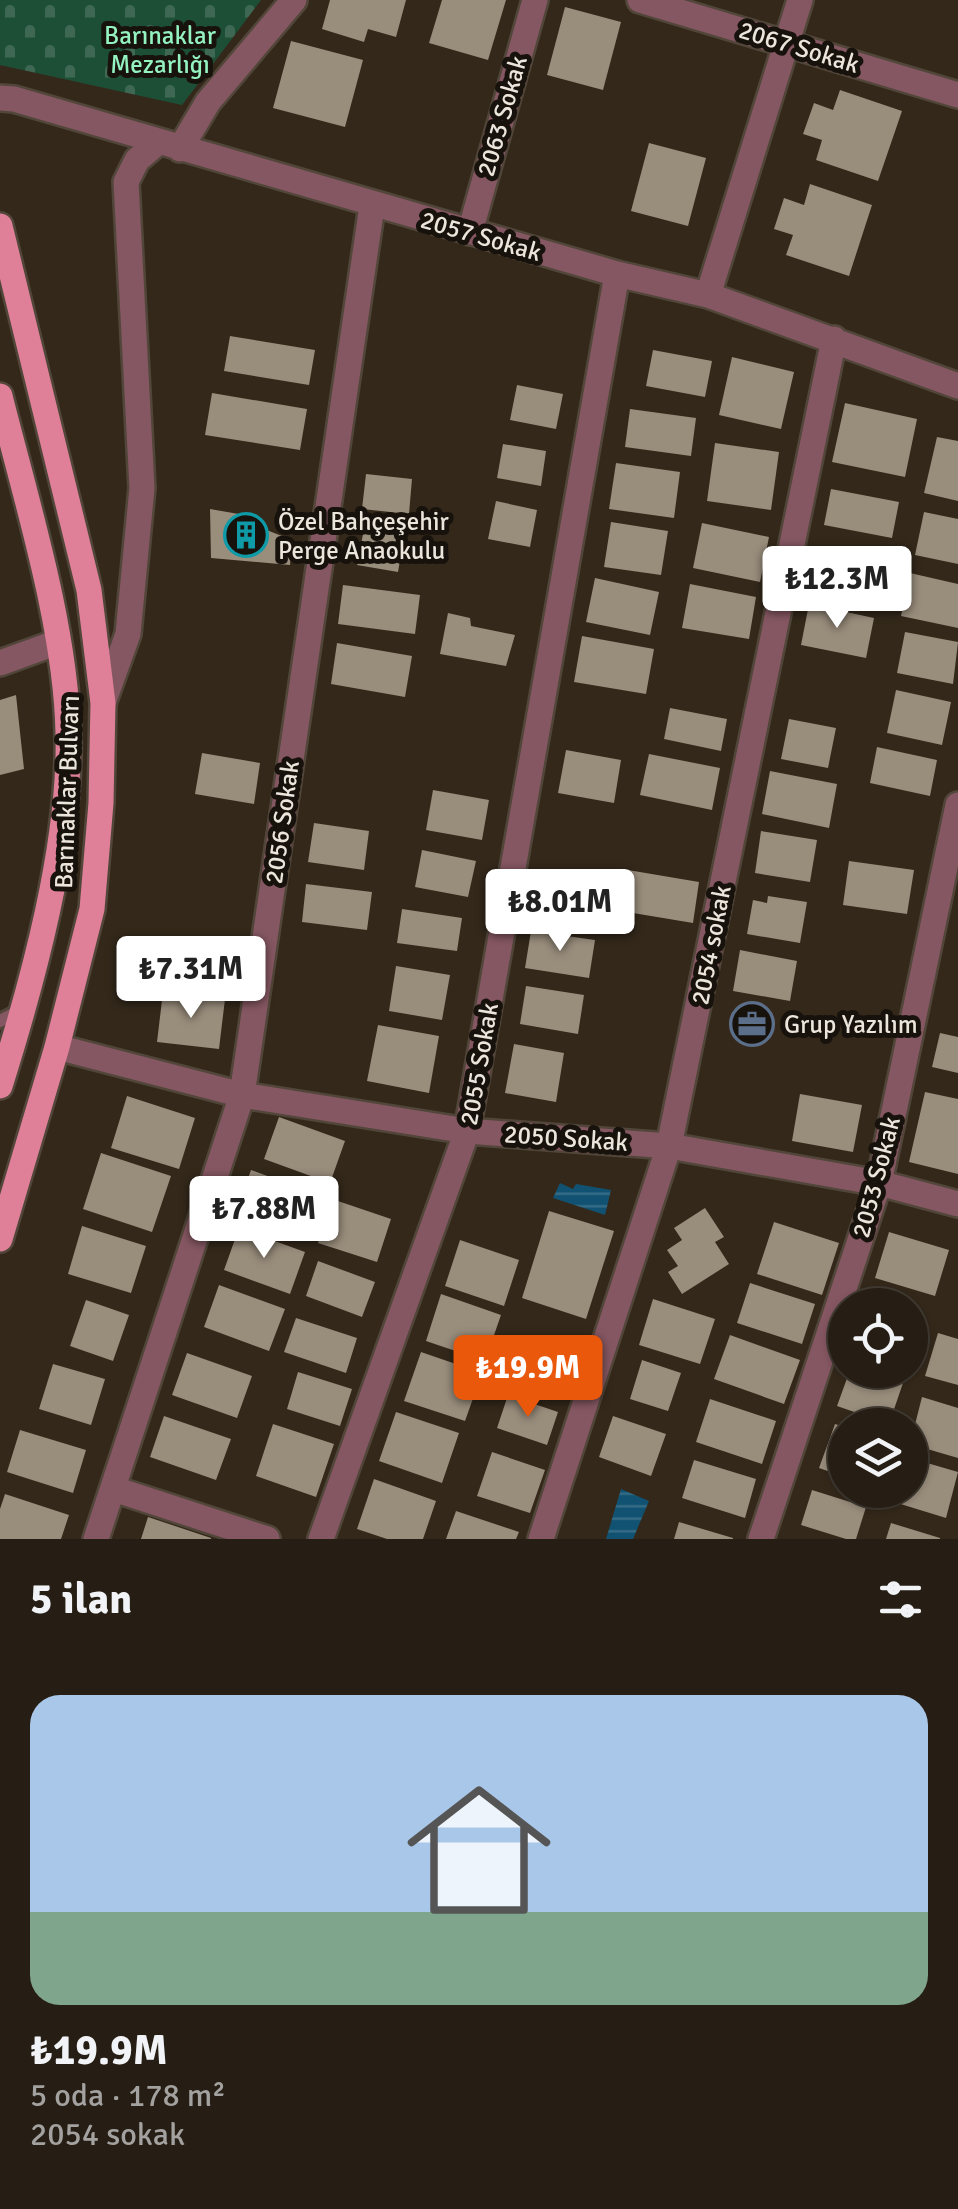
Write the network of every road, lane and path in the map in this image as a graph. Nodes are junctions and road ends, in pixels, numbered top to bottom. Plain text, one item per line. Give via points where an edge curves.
1 (294, 0) edge
2 (536, 0) edge
3 (640, 0) edge
4 (800, 0) edge
5 (787, 44) junction
6 (958, 95) edge
7 (0, 98) edge
8 (169, 146) junction
9 (372, 206) junction
10 (0, 226) edge
11 (470, 232) junction
12 (618, 274) junction
13 (708, 295) junction
14 (834, 339) junction
15 (958, 386) edge
16 (0, 396) edge
17 (58, 642) junction
18 (0, 662) edge
19 (102, 704) junction
20 (958, 805) edge
21 (24, 1009) junction
22 (0, 1020) edge
23 (58, 1047) junction
24 (0, 1086) edge
25 (242, 1095) junction
26 (468, 1131) junction
27 (670, 1146) junction
28 (879, 1184) junction
29 (958, 1204) edge
30 (0, 1238) edge
31 (114, 1490) junction
32 (96, 1539) edge
33 (267, 1539) edge
34 (321, 1539) edge
35 (541, 1539) edge
36 (761, 1539) edge

1 - 8 street
2 - 11 street, 2063 Sokak
3 - 5 street, 2067 Sokak
4 - 5 street
5 - 6 street, 2067 Sokak
5 - 13 street
7 - 8 street, 2057 Sokak
8 - 9 street, 2057 Sokak
8 - 19 street via 137,160 126,182 142,488 128,634
9 - 11 street, 2057 Sokak
9 - 25 street, 2056 Sokak
10 - 19 main road, Barınaklar Bulvarı via 89,590
11 - 12 street, 2057 Sokak
12 - 13 street, 2057 Sokak
12 - 26 street, 2055 Sokak
13 - 14 street, 2057 Sokak
14 - 15 street, 2057 Sokak
14 - 27 street, 2054 sokak
16 - 17 main road, Barınaklar Bulvarı
17 - 18 street
17 - 21 main road, Barınaklar Bulvarı via 68,734 62,824
19 - 23 main road, Barınaklar Bulvarı via 92,909
20 - 28 street, 2053 Sokak
21 - 22 lane
21 - 24 main road, Barınaklar Bulvarı
23 - 25 street, 2050 Sokak
23 - 30 main road, Barınaklar Bulvarı
25 - 26 street, 2050 Sokak
25 - 31 street, 2056 Sokak
26 - 27 street, 2050 Sokak
26 - 34 street, 2055 Sokak
27 - 28 street, 2050 Sokak
27 - 35 street, 2054 sokak
28 - 29 street, 2050 Sokak
28 - 36 street, 2053 Sokak
31 - 32 street, 2056 Sokak
31 - 33 street

